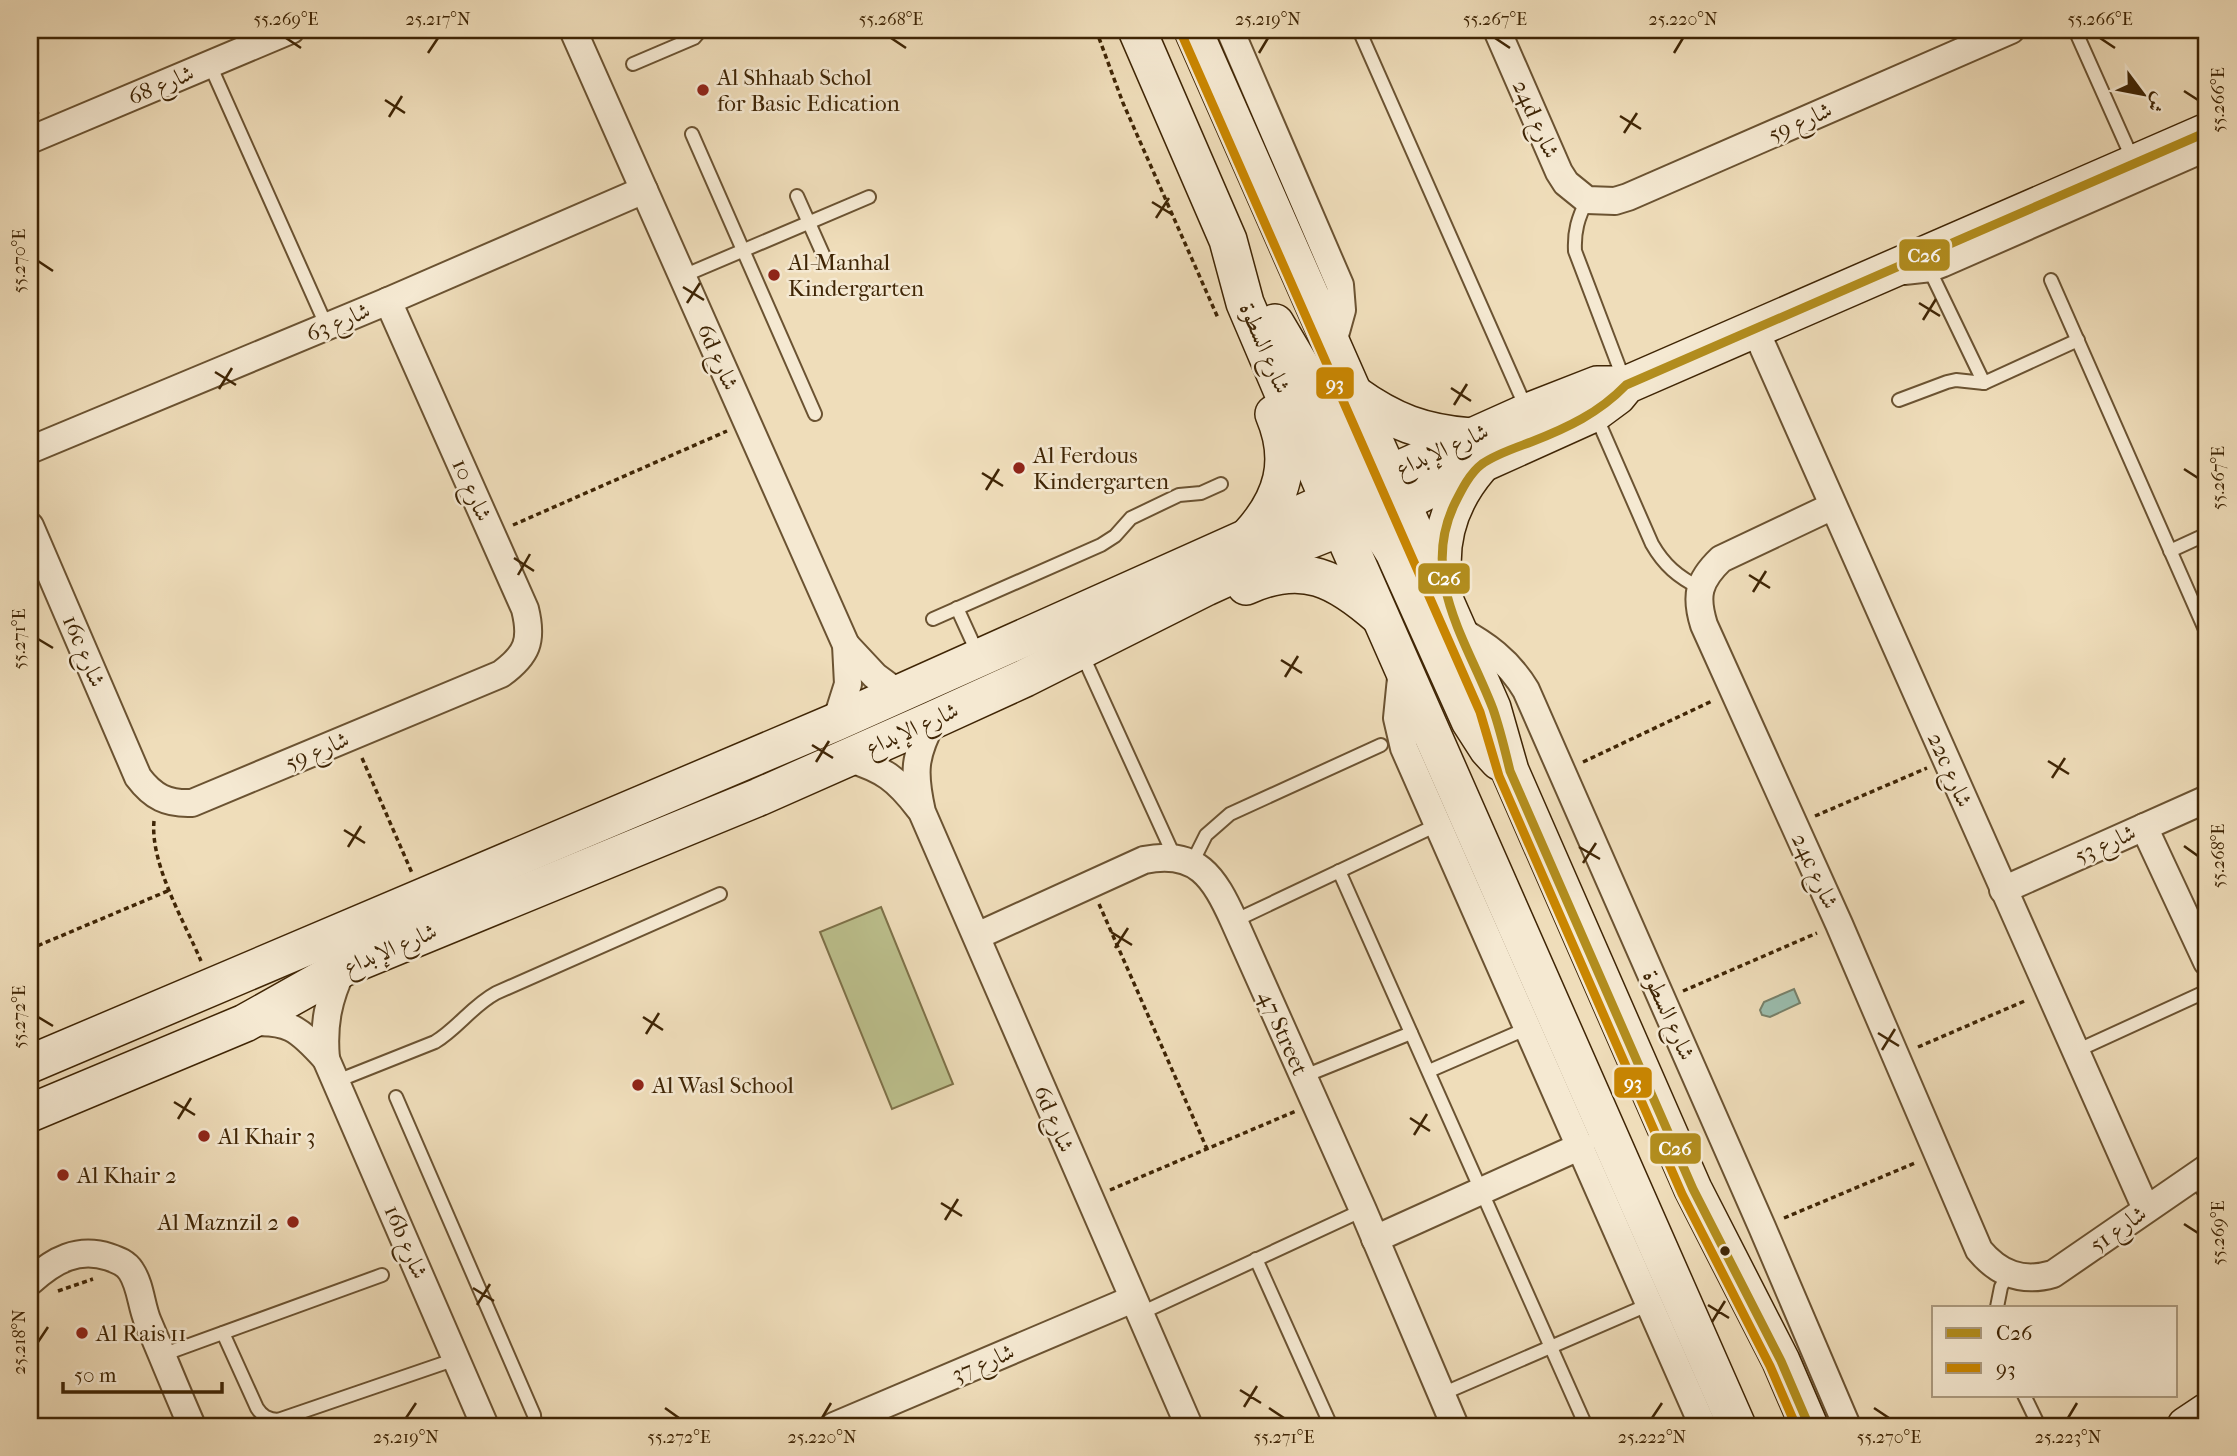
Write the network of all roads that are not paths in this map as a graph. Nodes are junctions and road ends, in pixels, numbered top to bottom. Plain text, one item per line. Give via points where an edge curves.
1 (573, 30) edge
2 (701, 30) edge
3 (1137, 30) edge
4 (1193, 30) edge
5 (1230, 30) edge
6 (1359, 30) edge
7 (1497, 30) edge
8 (2011, 30) edge
9 (2075, 30) edge
10 (278, 32) edge
11 (633, 64) dead end
12 (209, 65) junction
13 (2207, 132) edge
14 (692, 134) dead end
15 (30, 140) edge
16 (2207, 155) edge
17 (2134, 163) junction
18 (644, 190) junction
19 (797, 196) dead end
20 (869, 197) dead end
21 (1587, 200) junction
22 (809, 222) junction
23 (1228, 240) junction
24 (743, 250) junction
25 (826, 261) dead end
26 (1932, 275) junction
27 (683, 276) junction
28 (1877, 276) junction
29 (2051, 280) dead end
30 (388, 301) junction
31 (327, 327) junction
32 (1755, 329) junction
33 (2078, 340) junction
34 (1332, 346) junction
35 (1984, 383) junction
36 (1626, 385) junction
37 (1354, 394) junction
38 (1899, 400) dead end
39 (1528, 412) junction
40 (1594, 413) junction
41 (815, 414) dead end
42 (30, 450) edge
43 (1477, 450) junction
44 (1221, 484) dead end
45 (1366, 501) junction
46 (1833, 506) junction
47 (30, 526) edge
48 (2207, 534) edge
49 (1247, 538) junction
50 (2170, 551) junction
51 (1700, 588) junction
52 (957, 608) junction
53 (1160, 612) junction
54 (933, 619) dead end
55 (1384, 620) junction
56 (1454, 621) junction
57 (2207, 634) edge
58 (846, 645) junction
59 (1080, 651) junction
60 (979, 658) junction
61 (1402, 663) junction
62 (501, 674) joint
63 (898, 693) junction
64 (933, 720) junction
65 (836, 722) junction
66 (1381, 745) dead end
67 (848, 758) junction
68 (1510, 771) junction
69 (161, 799) joint
70 (2207, 799) edge
71 (922, 812) junction
72 (1439, 824) junction
73 (2144, 827) junction
74 (666, 833) junction
75 (1183, 860) junction
76 (1339, 871) junction
77 (2003, 890) junction
78 (720, 894) dead end
79 (1234, 920) junction
80 (977, 936) junction
81 (2207, 962) edge
82 (342, 968) junction
83 (2207, 991) edge
84 (245, 1023) junction
85 (1529, 1028) junction
86 (1411, 1033) junction
87 (2074, 1052) junction
88 (30, 1064) edge
89 (331, 1070) junction
90 (1429, 1071) junction
91 (1302, 1077) junction
92 (396, 1097) dead end
93 (30, 1113) edge
94 (1581, 1146) junction
95 (2203, 1180) edge
96 (1481, 1191) junction
97 (2146, 1209) junction
98 (1363, 1210) junction
99 (1375, 1239) junction
100 (1256, 1259) junction
101 (382, 1275) dead end
102 (2016, 1277) junction
103 (38, 1285) edge
104 (1650, 1304) junction
105 (1136, 1306) junction
106 (1997, 1306) edge
107 (223, 1333) junction
108 (1551, 1347) junction
109 (162, 1355) junction
110 (456, 1359) junction
111 (1442, 1394) junction
112 (2024, 1396) edge
113 (2207, 1412) edge
114 (862, 1421) edge
115 (192, 1426) edge
116 (485, 1426) edge
117 (535, 1426) edge
118 (834, 1426) edge
119 (1189, 1426) edge
120 (1331, 1426) edge
121 (1455, 1426) edge
122 (1586, 1426) edge
123 (1703, 1426) edge
124 (1737, 1426) edge
125 (1809, 1426) edge
126 (1847, 1426) edge
127 (2039, 1426) edge
128 (2186, 1426) edge

1 - 18 street, 6d شارع
2 - 11 lane via 694,38
3 - 23 main road, شارع السطوة
4 - 34 main road, شارع السطوة
5 - 34 street via 1340,285 1342,310
6 - 39 lane
7 - 21 street, 24d شارع via 1559,172
8 - 21 street, شارع 59 via 1628,197
9 - 17 lane
10 - 12 street, شارع 68
12 - 15 street, شارع 68
12 - 31 lane
13 - 17 main road, شارع الإبداع
14 - 24 lane
16 - 26 lane
17 - 28 main road, شارع الإبداع
18 - 27 street, 6d شارع
18 - 30 street, شارع 63
19 - 22 lane
20 - 22 lane
21 - 36 lane via 1578,216 1575,251
22 - 24 lane
22 - 25 lane
23 - 45 main road, شارع السطوة via 1245,303
23 - 49 main road via 1225,284 1229,306 1281,429 1285,453 1275,501
24 - 27 lane
24 - 41 lane
26 - 28 lane
26 - 35 lane
27 - 58 street, 6d شارع
28 - 32 main road, شارع الإبداع
29 - 33 lane
30 - 31 street, شارع 63
30 - 62 street, شارع 10 via 525,609 530,628 527,647
31 - 42 street, شارع 63
32 - 36 main road, شارع الإبداع
32 - 46 street, 22c شارع
33 - 35 lane
33 - 50 lane
34 - 37 main road, شارع السطوة
35 - 38 lane via 1956,380
36 - 39 main road, شارع الإبداع via 1597,385
36 - 40 main road, شارع الإبداع
37 - 43 main road via 1406,425
37 - 45 main road, شارع السطوة
39 - 43 main road, شارع الإبداع
40 - 43 main road, شارع الإبداع
40 - 51 lane via 1660,559
43 - 45 main road, شارع الإبداع
43 - 56 main road via 1447,520 1442,544 1441,566
44 - 52 lane via 1198,494 1179,495 1131,518 1101,545
45 - 49 main road, شارع الإبداع
45 - 53 main road, شارع الإبداع via 1309,540
45 - 55 main road, شارع السطوة
45 - 56 main road, شارع السطوة
45 - 68 main road via 1394,552 1470,721
46 - 51 street via 1721,559
46 - 77 street, 22c شارع
47 - 69 street, 16c شارع via 138,777
48 - 50 lane
49 - 60 main road, شارع الإبداع
50 - 57 lane
51 - 102 street, 24c شارع via 1698,607 1704,625 1979,1250 1991,1264
52 - 54 lane
52 - 60 lane
53 - 55 main road via 1190,611 1261,579 1304,575 1345,588
53 - 59 main road, شارع الإبداع
55 - 61 main road, شارع السطوة
56 - 68 main road, شارع السطوة via 1492,708
56 - 126 street, شارع السطوة via 1498,654 1518,677
58 - 63 street, 6d شارع
58 - 65 street, 6d شارع via 848,684
59 - 64 main road, شارع الإبداع
59 - 75 lane
60 - 63 main road, شارع الإبداع
61 - 72 street via 1396,708 1400,736
61 - 124 main road, شارع السطوة
62 - 69 street, شارع 59 via 192,803
63 - 65 main road, شارع الإبداع
63 - 74 main road via 877,726 746,783
64 - 67 main road, شارع الإبداع
64 - 71 street, 6d شارع via 919,747 915,768
65 - 88 main road, شارع الإبداع
66 - 75 lane via 1230,814
67 - 71 street, 6d شارع via 891,776
67 - 74 main road, شارع الإبداع
68 - 125 main road, شارع السطوة via 1693,1189
70 - 73 street, شارع 53
71 - 80 street, 6d شارع
72 - 76 lane
72 - 85 street
73 - 77 street, شارع 53
73 - 81 street
74 - 82 main road, شارع الإبداع
75 - 79 street, 47 Street via 1214,881
75 - 80 street via 1144,860
76 - 79 lane
76 - 86 lane
77 - 87 street, 22c شارع
78 - 89 lane via 484,999 435,1042
79 - 91 street, 47 Street
80 - 105 street, 6d شارع
82 - 84 main road, شارع الإبداع
82 - 89 street, 16b شارع via 326,1012 324,1035
83 - 87 lane
84 - 89 street, 16b شارع via 271,1021 290,1027 310,1041
84 - 93 main road, شارع الإبداع
85 - 90 lane
85 - 94 street
86 - 90 lane
86 - 91 lane
87 - 97 street, 22c شارع
89 - 110 street, 16b شارع
90 - 96 lane
91 - 98 street, 47 Street
92 - 117 lane
94 - 96 street
94 - 104 street
95 - 97 street, شارع 51
96 - 99 street
96 - 108 lane
97 - 102 street, شارع 51 via 2053,1273
98 - 99 street, 47 Street
98 - 100 lane
99 - 111 street, 47 Street
100 - 105 lane
100 - 120 lane
101 - 107 lane
102 - 106 lane via 2001,1287
103 - 109 street via 48,1266 71,1256 104,1255 121,1262 135,1278
104 - 108 lane
104 - 123 street
105 - 114 street, شارع 37
105 - 119 street, 6d شارع
107 - 109 lane
107 - 110 lane via 257,1408 271,1420
108 - 111 lane
108 - 122 lane
109 - 115 street
110 - 116 street, 16b شارع
111 - 121 street, 47 Street
112 - 127 lane
113 - 128 main road
114 - 118 street, شارع 37

